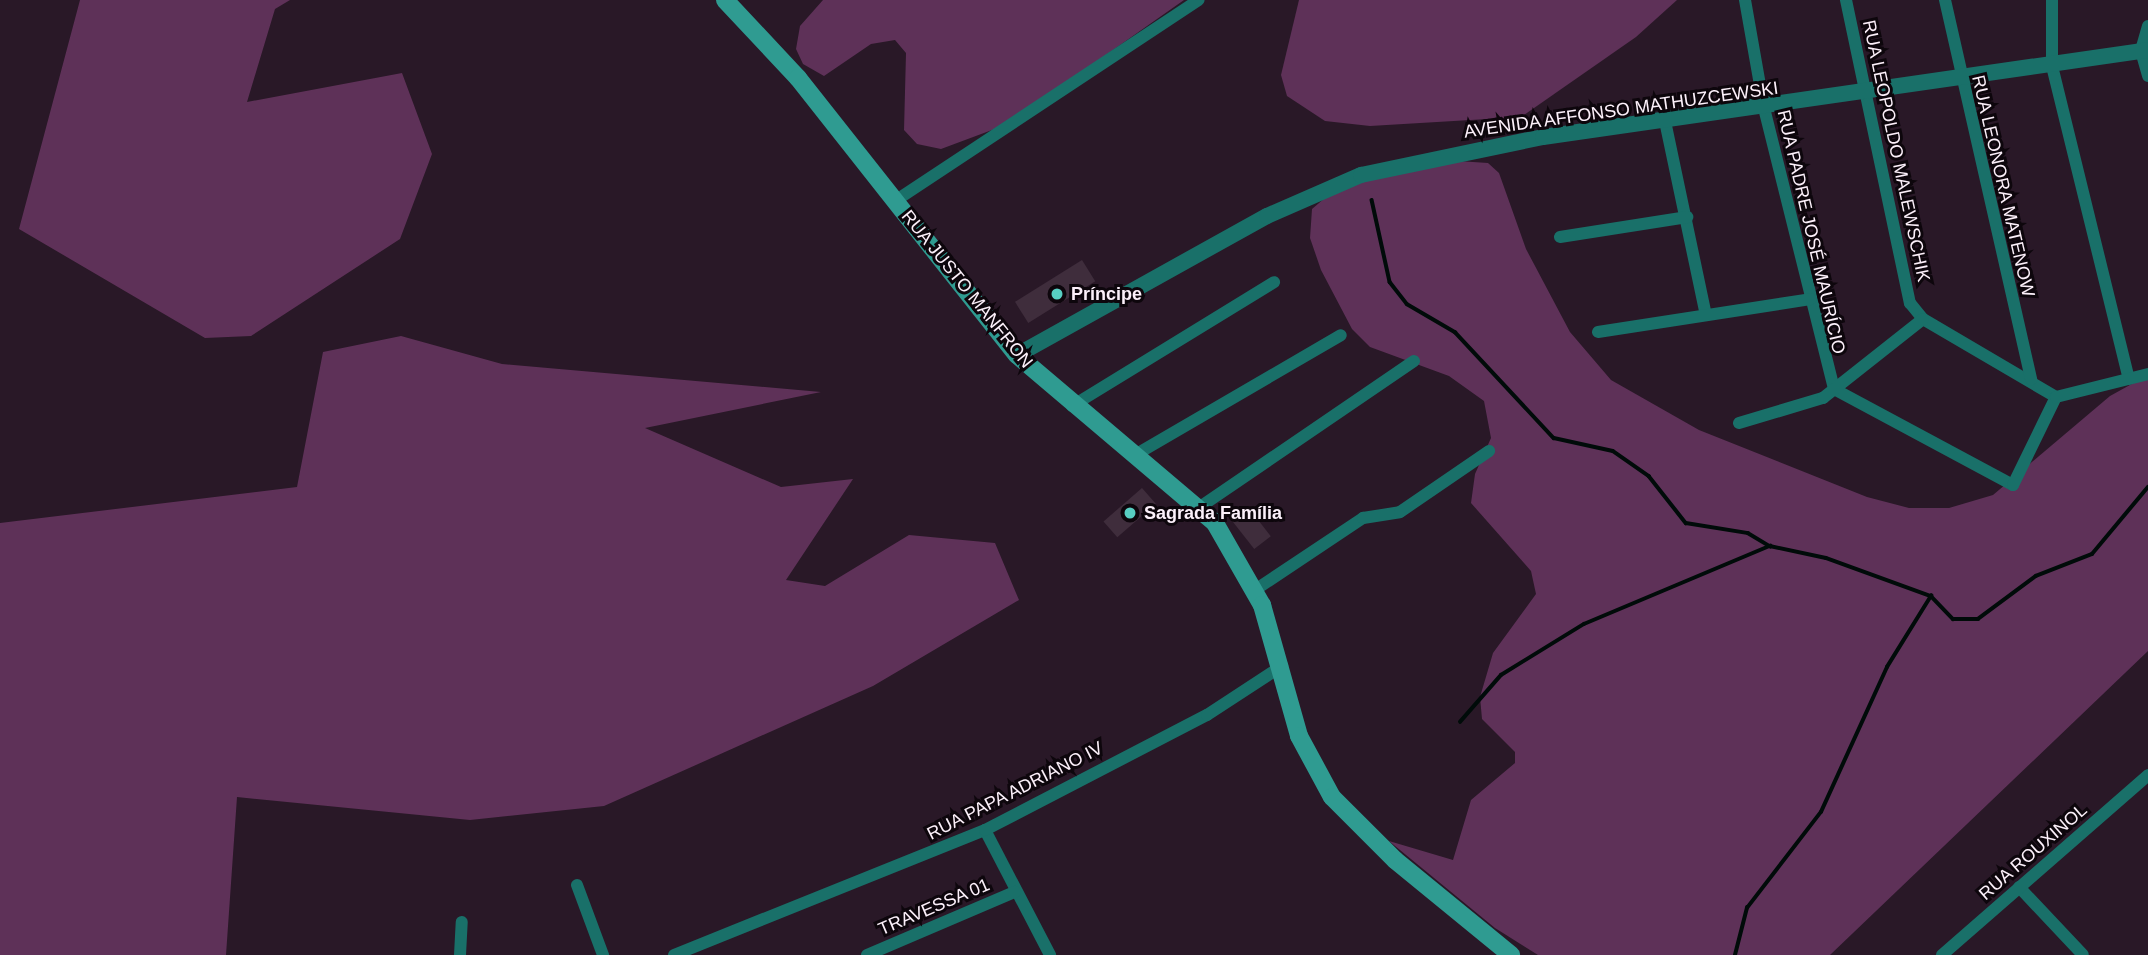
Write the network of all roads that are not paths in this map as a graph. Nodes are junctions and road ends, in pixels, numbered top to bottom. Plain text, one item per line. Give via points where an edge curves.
1 (725, 0) edge
2 (1199, 0) edge
3 (1745, 0) edge
4 (1846, 0) edge
5 (1945, 0) edge
6 (2052, 0) edge
7 (2148, 26) edge
8 (2145, 50) edge
9 (2052, 66) junction
10 (2148, 76) edge
11 (1959, 80) junction
12 (1864, 94) junction
13 (1764, 108) junction
14 (1665, 121) junction
15 (895, 201) junction
16 (1687, 217) junction
17 (1560, 237) dead end
18 (1274, 282) dead end
19 (1810, 299) junction
20 (1706, 315) junction
21 (1923, 319) junction
22 (1598, 332) dead end
23 (1340, 335) dead end
24 (1017, 355) junction
25 (1414, 361) dead end
26 (2148, 374) edge
27 (2031, 379) junction
28 (2129, 379) junction
29 (1834, 389) junction
30 (2056, 397) junction
31 (1072, 406) junction
32 (1740, 423) dead end
33 (1489, 452) dead end
34 (1135, 455) junction
35 (1200, 507) junction
36 (1255, 590) junction
37 (1282, 666) junction
38 (2148, 775) edge
39 (985, 830) junction
40 (577, 885) dead end
41 (2019, 887) junction
42 (1015, 892) junction
43 (462, 922) dead end
44 (460, 955) edge
45 (603, 955) edge
46 (674, 955) edge
47 (867, 955) edge
48 (1051, 955) edge
49 (1511, 955) edge
50 (1941, 955) edge
51 (2083, 955) edge

1 - 15 main road, RUA JUSTO MANFRON via 798,78
2 - 15 street
3 - 13 street, RUA PADRE JOSÉ MAURÍCIO
4 - 12 street, RUA LEOPOLDO MALEWSCHIK
5 - 11 street, RUA LEONORA MATENOW
6 - 9 street
7 - 8 street
8 - 9 street, AVENIDA AFFONSO MATHUZCEWSKI
8 - 10 street
9 - 11 street, AVENIDA AFFONSO MATHUZCEWSKI
9 - 28 street
11 - 12 street, AVENIDA AFFONSO MATHUZCEWSKI
11 - 27 street, RUA LEONORA MATENOW
12 - 13 street, AVENIDA AFFONSO MATHUZCEWSKI
12 - 21 street, RUA LEOPOLDO MALEWSCHIK via 1910,303
13 - 14 street, AVENIDA AFFONSO MATHUZCEWSKI
13 - 19 street, RUA PADRE JOSÉ MAURÍCIO
14 - 16 street
14 - 24 street, AVENIDA AFFONSO MATHUZCEWSKI via 1543,137 1361,175 1266,216
15 - 24 main road, RUA JUSTO MANFRON
16 - 17 street
16 - 20 street
18 - 31 street
19 - 20 street
19 - 29 street, RUA PADRE JOSÉ MAURÍCIO
20 - 22 street
21 - 27 street
21 - 29 street
23 - 34 street
24 - 31 main road, RUA JUSTO MANFRON
25 - 35 street
26 - 28 street
27 - 30 street
28 - 30 street
29 - 30 street via 2013,485
29 - 32 street via 1814,402
31 - 34 main road, RUA JUSTO MANFRON
33 - 36 street via 1400,512 1363,518
34 - 35 main road, RUA JUSTO MANFRON
35 - 36 main road, RUA JUSTO MANFRON
36 - 37 main road, RUA JUSTO MANFRON
37 - 39 street, RUA PAPA ADRIANO IV via 1208,715
37 - 49 main road, RUA JUSTO MANFRON via 1299,736 1332,797 1395,860
38 - 41 street, RUA ROUXINOL
39 - 42 street
39 - 46 street, RUA PAPA ADRIANO IV
40 - 45 street
41 - 50 street, RUA ROUXINOL
41 - 51 street
42 - 47 street, TRAVESSA 01
42 - 48 street
43 - 44 street

